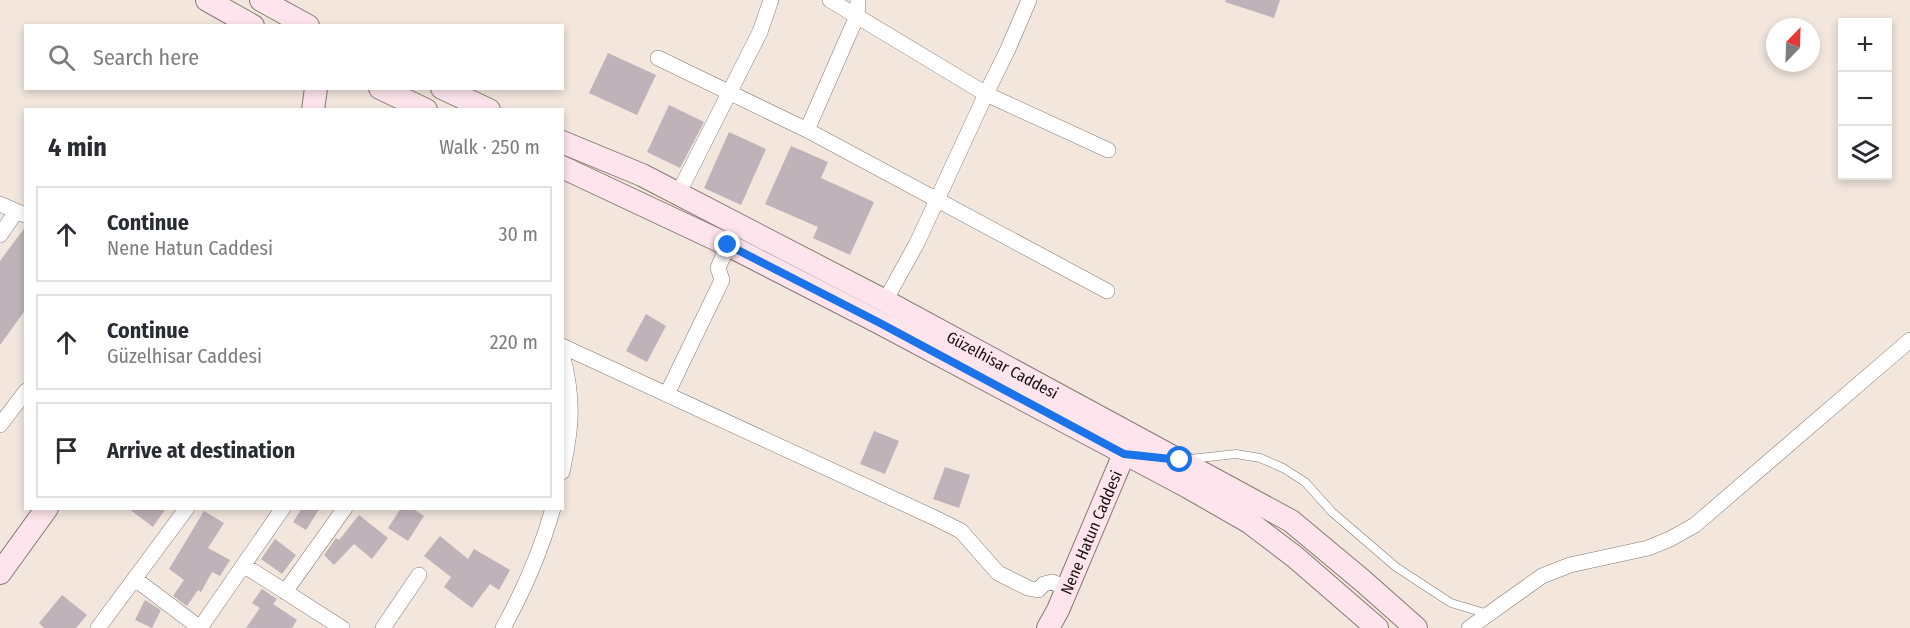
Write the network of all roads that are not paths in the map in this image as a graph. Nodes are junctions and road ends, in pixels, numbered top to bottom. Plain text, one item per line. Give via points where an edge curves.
1 (207, 0) edge
2 (261, 0) edge
3 (771, 0) edge
4 (830, 0) edge
5 (858, 0) edge
6 (1029, 0) edge
7 (857, 16) junction
8 (250, 24) edge
9 (304, 24) edge
10 (658, 58) dead end
11 (316, 90) edge
12 (384, 90) edge
13 (446, 90) edge
14 (729, 93) junction
15 (986, 94) junction
16 (313, 108) edge
17 (422, 108) edge
18 (481, 108) edge
19 (807, 130) junction
20 (564, 143) edge
21 (1108, 150) dead end
22 (564, 169) edge
23 (678, 194) junction
24 (937, 200) junction
25 (0, 204) edge
26 (21, 214) edge
27 (0, 235) edge
28 (728, 245) junction
29 (1107, 291) dead end
30 (885, 301) junction
31 (1910, 340) edge
32 (564, 347) edge
33 (564, 364) edge
34 (24, 394) edge
35 (667, 394) junction
36 (0, 425) edge
37 (565, 446) edge
38 (1124, 454) junction
39 (1180, 460) junction
40 (46, 510) edge
41 (186, 510) edge
42 (282, 510) edge
43 (344, 510) edge
44 (552, 510) edge
45 (245, 566) junction
46 (0, 573) edge
47 (419, 575) dead end
48 (135, 579) junction
49 (1067, 588) junction
50 (285, 592) junction
51 (1489, 615) junction
52 (98, 628) edge
53 (200, 628) edge
54 (342, 628) edge
55 (383, 628) edge
56 (503, 628) edge
57 (1048, 628) edge
58 (1377, 628) edge
59 (1416, 628) edge
60 (1469, 628) edge

1 - 8 street
2 - 9 street
3 - 14 street via 760,32
4 - 7 street
5 - 7 street
6 - 15 street
7 - 15 street
7 - 19 street
10 - 14 street
11 - 16 street
12 - 17 street
13 - 18 street
14 - 19 street
14 - 23 street
15 - 21 street
15 - 24 street
19 - 24 street
20 - 23 street, Güzelhisar Caddesi
22 - 28 street, Güzelhisar Caddesi
23 - 30 street, Güzelhisar Caddesi
24 - 29 street
24 - 30 street
25 - 26 street
26 - 27 street
28 - 35 street via 718,268 722,280
28 - 38 street, Güzelhisar Caddesi
30 - 39 street, Güzelhisar Caddesi
31 - 51 street via 1695,525 1648,548 1569,565 1542,576
32 - 35 street
33 - 37 street via 572,403
34 - 36 street
35 - 49 street via 961,531 998,573 1038,590 1052,582
38 - 39 street, Nene Hatun Caddesi
38 - 49 street, Nene Hatun Caddesi
38 - 58 street, Güzelhisar Caddesi via 1249,522 1295,556
39 - 51 lane via 1236,454 1260,458 1283,468 1305,482 1332,512 1396,567 1451,603
39 - 59 street, Güzelhisar Caddesi via 1291,521
40 - 46 street
41 - 48 street
42 - 45 street
43 - 50 street
44 - 56 street via 522,594
45 - 50 street
45 - 53 street
47 - 55 street
48 - 52 street
48 - 53 street
49 - 57 street, Nene Hatun Caddesi
50 - 54 street
51 - 60 street

